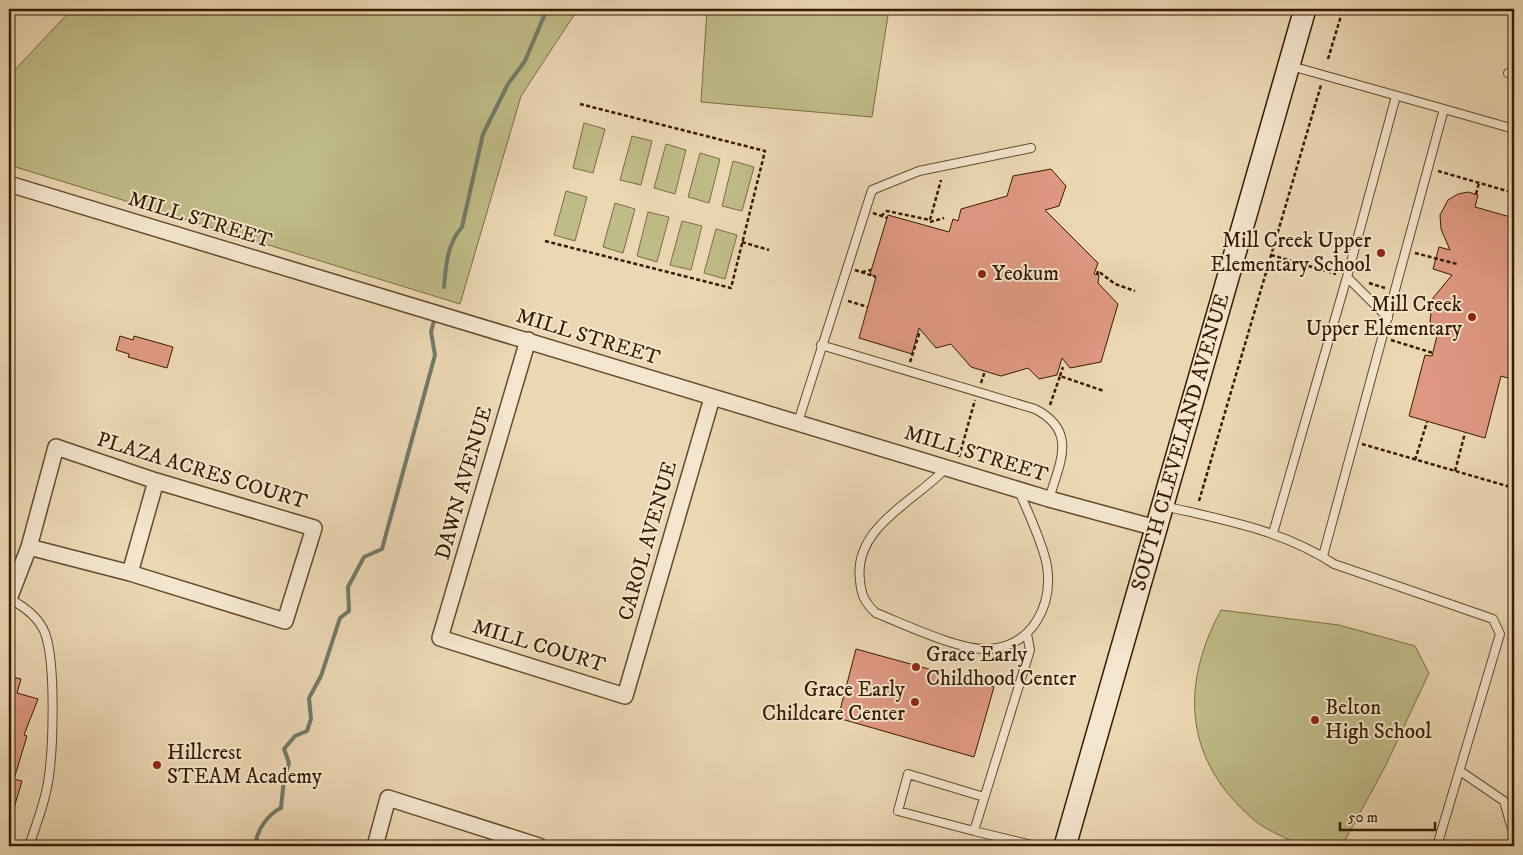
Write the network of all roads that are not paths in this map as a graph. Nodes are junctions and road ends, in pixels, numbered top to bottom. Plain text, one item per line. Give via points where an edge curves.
1 (1304, 9) edge
2 (1288, 65) junction
3 (1396, 96) junction
4 (1444, 109) junction
5 (1514, 129) edge
6 (1031, 148) dead end
7 (9, 184) edge
8 (1347, 277) junction
9 (1388, 318) junction
10 (528, 340) junction
11 (821, 345) junction
12 (712, 398) junction
13 (798, 422) junction
14 (946, 468) junction
15 (156, 482) junction
16 (1019, 490) junction
17 (1049, 499) junction
18 (1162, 505) junction
19 (1156, 528) junction
20 (1273, 533) junction
21 (28, 547) junction
22 (1323, 556) junction
23 (130, 573) junction
24 (9, 599) edge
25 (1027, 634) junction
26 (440, 638) joint
27 (625, 696) joint
28 (1460, 771) junction
29 (984, 797) junction
30 (1514, 827) edge
31 (974, 832) junction
32 (29, 846) edge
33 (375, 846) edge
34 (538, 846) edge
35 (1036, 846) edge
36 (1065, 846) edge
37 (1437, 846) edge

1 - 2 street, SOUTH CLEVELAND AVENUE
2 - 3 lane
2 - 18 street, SOUTH CLEVELAND AVENUE
3 - 4 lane
3 - 8 lane
4 - 5 lane
4 - 9 lane
6 - 11 lane via 919,171 872,190
7 - 10 street, MILL STREET
8 - 9 lane
8 - 20 lane
9 - 22 lane
10 - 12 street, MILL STREET
10 - 26 street, DAWN AVENUE
11 - 13 lane
11 - 17 lane via 1035,409 1049,416 1061,433 1064,448
12 - 13 street, MILL STREET
12 - 27 street, CAROL AVENUE
13 - 14 street, MILL STREET
14 - 16 street, MILL STREET
14 - 25 lane via 874,532 860,562 859,576 865,603 876,613 963,645 988,649 1008,644
15 - 21 street, PLAZA ACRES COURT via 56,448
15 - 23 street
15 - 23 street, PLAZA ACRES COURT via 314,528 285,621
16 - 17 street, MILL STREET
16 - 25 lane via 1047,566 1046,593 1039,621
17 - 19 street, MILL STREET
18 - 19 street, SOUTH CLEVELAND AVENUE
18 - 20 lane
19 - 36 street, SOUTH CLEVELAND AVENUE
20 - 22 lane
21 - 23 street, PLAZA ACRES COURT
21 - 24 street, PLAZA ACRES COURT
22 - 28 lane via 1334,564 1493,619 1500,634
24 - 32 lane via 24,606 44,630 52,659 50,766
25 - 29 lane via 1030,650
26 - 27 street, MILL COURT
28 - 30 lane via 1504,801
28 - 37 lane
29 - 31 lane
29 - 31 lane via 908,774 898,811
31 - 35 lane
33 - 34 street via 388,798

